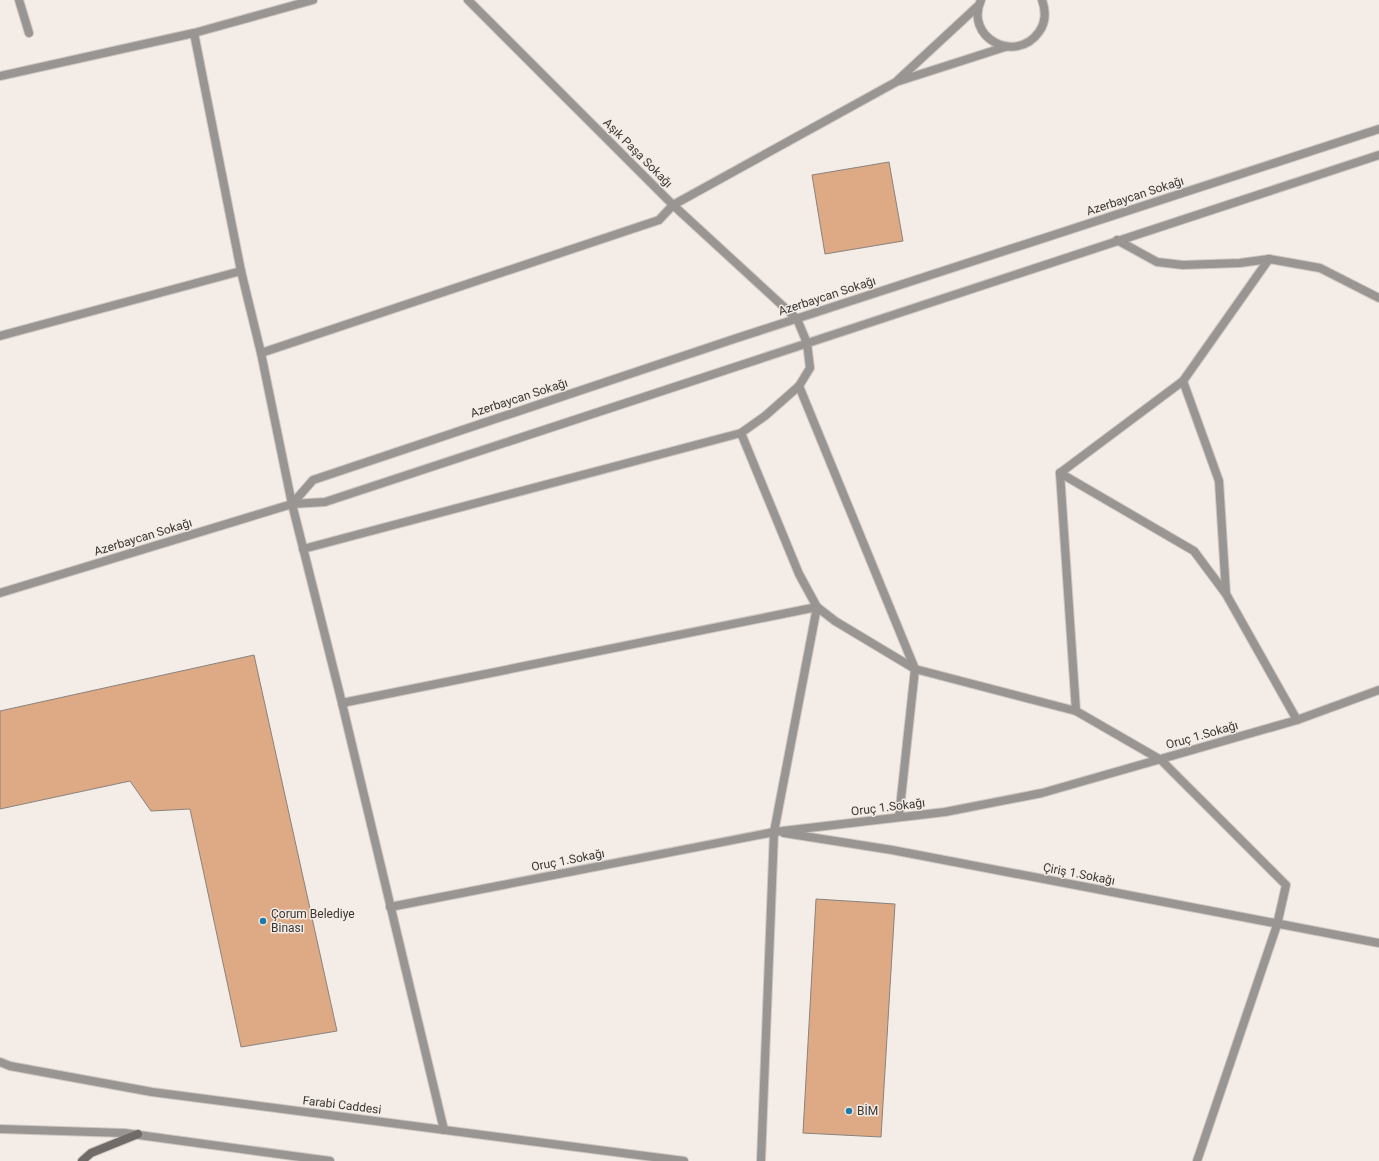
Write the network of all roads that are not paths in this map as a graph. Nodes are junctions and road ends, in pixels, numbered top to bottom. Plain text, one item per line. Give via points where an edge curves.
1 (19, 0) edge
2 (313, 0) edge
3 (468, 0) edge
4 (1042, 0) edge
5 (980, 3) edge
6 (29, 33) dead end
7 (194, 33) junction
8 (1005, 47) junction
9 (0, 76) edge
10 (896, 82) junction
11 (1379, 128) edge
12 (1379, 155) edge
13 (673, 205) junction
14 (1118, 240) junction
15 (1269, 259) junction
16 (241, 271) junction
17 (1379, 298) edge
18 (797, 319) junction
19 (0, 336) edge
20 (807, 343) junction
21 (261, 353) junction
22 (1183, 381) junction
23 (799, 386) junction
24 (741, 433) junction
25 (1060, 473) junction
26 (292, 504) junction
27 (303, 549) junction
28 (0, 593) edge
29 (1226, 594) junction
30 (817, 607) junction
31 (915, 669) junction
32 (1379, 690) edge
33 (342, 704) junction
34 (1076, 711) junction
35 (1297, 720) junction
36 (1161, 760) junction
37 (899, 817) junction
38 (774, 832) junction
39 (390, 907) junction
40 (1277, 925) junction
41 (1379, 943) edge
42 (0, 1062) edge
43 (0, 1129) edge
44 (444, 1130) junction
45 (138, 1134) junction
46 (82, 1161) edge
47 (330, 1161) edge
48 (684, 1161) edge
49 (761, 1161) edge
50 (1197, 1161) edge

1 - 6 street
2 - 7 street
3 - 13 street, Aşık Paşa Sokağı
4 - 8 street via 1045,18 1042,29 1035,38 1016,47
5 - 8 street via 980,27 994,43
5 - 10 street
7 - 9 street
7 - 16 street
8 - 10 street
10 - 13 street
11 - 18 street, Azerbaycan Sokağı
12 - 14 street, Azerbaycan Sokağı
13 - 18 street, Aşık Paşa Sokağı
13 - 21 street via 659,220
14 - 15 street via 1157,262 1226,264
14 - 20 street, Azerbaycan Sokağı
15 - 17 street via 1320,268
15 - 22 street
16 - 19 street
16 - 21 street
18 - 20 street
18 - 26 street, Azerbaycan Sokağı via 313,480
20 - 23 street via 810,368
20 - 26 street, Azerbaycan Sokağı via 325,502
21 - 26 street
22 - 25 street
22 - 29 street via 1219,481
23 - 24 street
23 - 31 street
24 - 27 street
24 - 30 street via 799,574
25 - 29 street via 1194,552
25 - 34 street
26 - 27 street
26 - 28 street, Azerbaycan Sokağı
27 - 33 street
29 - 35 street
30 - 31 street
30 - 33 street
30 - 38 street
31 - 34 street
31 - 37 street
32 - 35 street, Oruç 1.Sokağı
33 - 39 street
34 - 36 street
35 - 36 street, Oruç 1.Sokağı
36 - 37 street, Oruç 1.Sokağı via 1042,793 945,812
36 - 40 street via 1286,885
37 - 38 street, Oruç 1.Sokağı
38 - 39 street, Oruç 1.Sokağı
38 - 40 street, Çiriş 1.Sokağı via 892,850
38 - 49 street
39 - 44 street
40 - 41 street, Çiriş 1.Sokağı
40 - 50 street
42 - 44 street, Farabi Caddesi via 152,1092
43 - 45 street
44 - 48 street, Farabi Caddesi
45 - 46 main road via 91,1153
45 - 47 street

